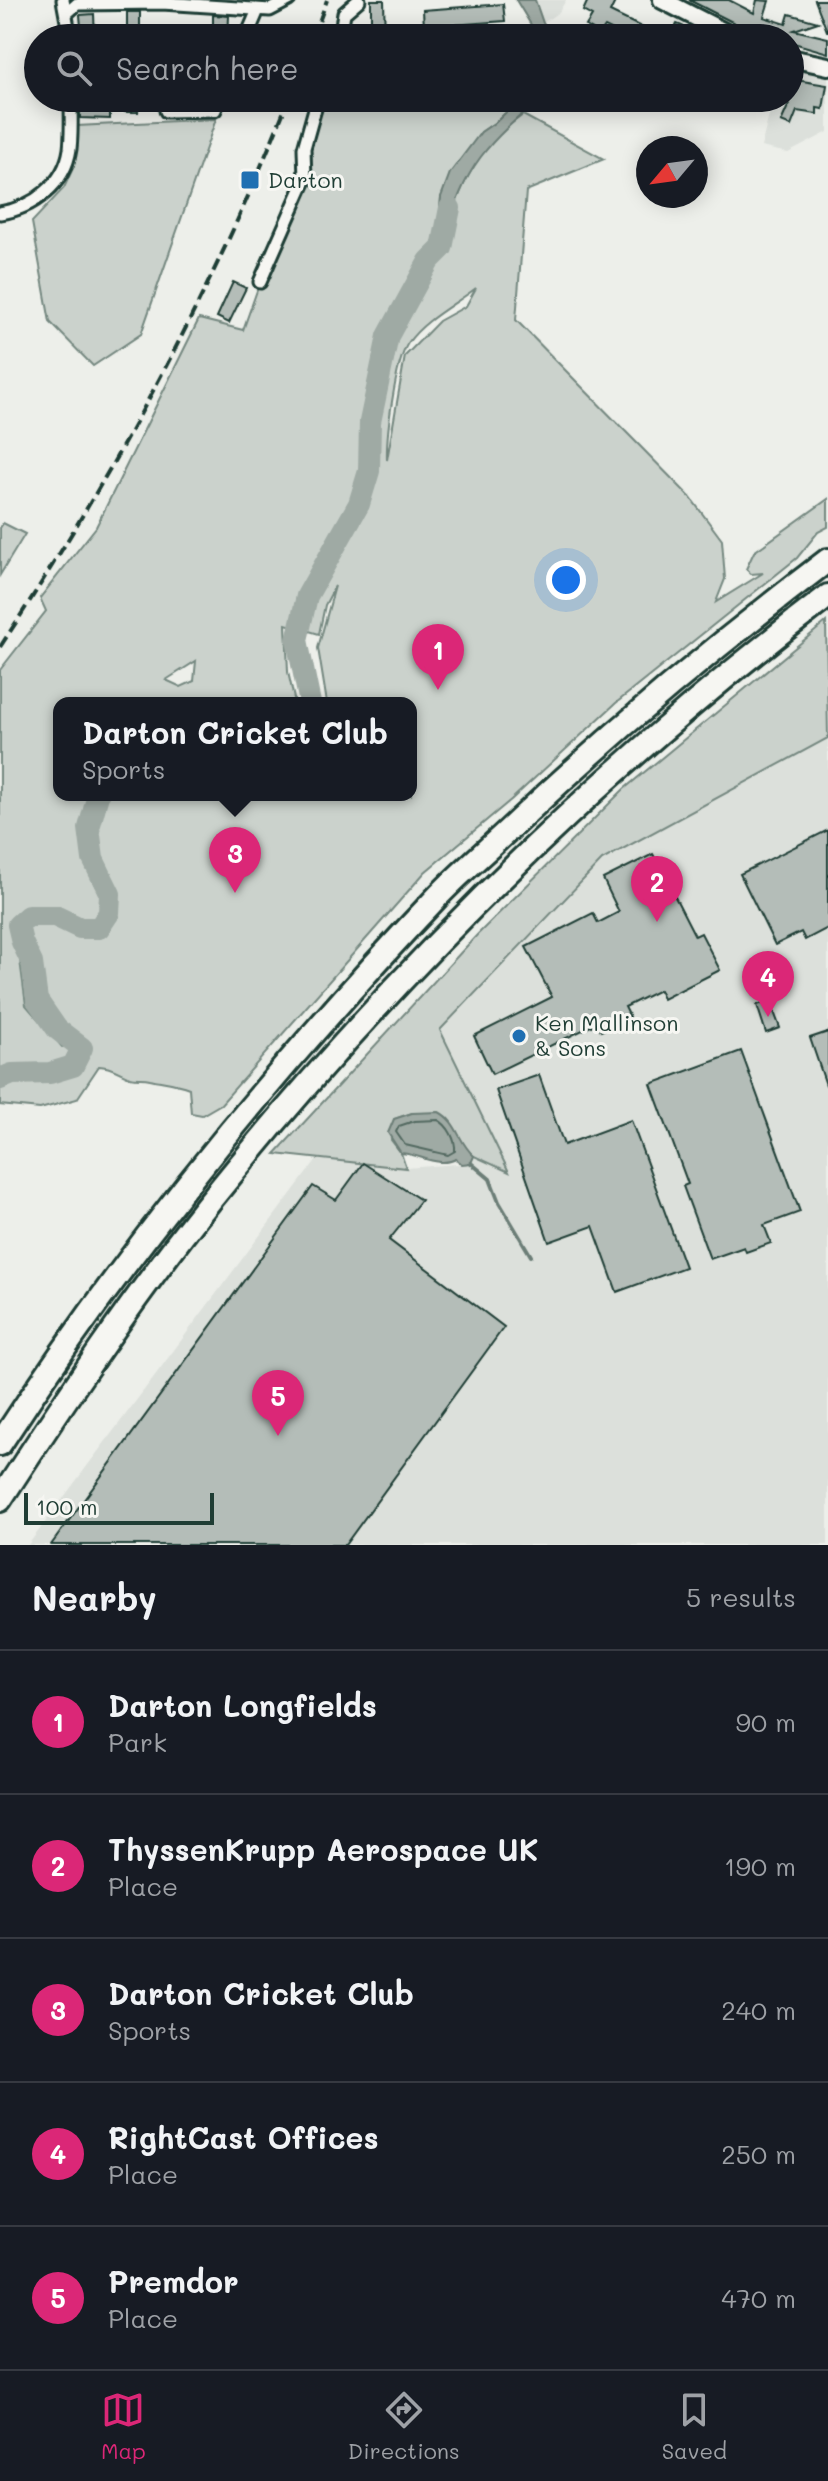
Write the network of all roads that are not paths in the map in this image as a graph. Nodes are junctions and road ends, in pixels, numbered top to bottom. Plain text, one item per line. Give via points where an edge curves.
1 (63, 0) edge
2 (289, 0) edge
3 (359, 0) edge
4 (662, 0) edge
5 (162, 2) edge
6 (258, 10) junction
7 (67, 13) junction
8 (68, 24) edge
9 (252, 24) edge
10 (342, 24) edge
11 (709, 24) edge
12 (804, 61) edge
13 (828, 66) edge
14 (71, 112) edge
15 (314, 112) edge
16 (0, 213) edge
17 (260, 275) dead end
18 (828, 560) edge
19 (828, 596) edge
20 (0, 1444) edge
21 (0, 1500) edge

1 - 7 street
2 - 6 street via 277,9
3 - 10 street via 344,13
4 - 11 main road
5 - 6 street
5 - 7 street via 77,4
6 - 9 street
7 - 8 street
12 - 13 main road
14 - 16 street via 64,169 47,192
15 - 17 street via 304,148 305,180
18 - 20 highway via 662,690 441,894 263,1089 186,1182 48,1369
19 - 21 highway via 620,767 459,918 288,1106 208,1204 73,1387

